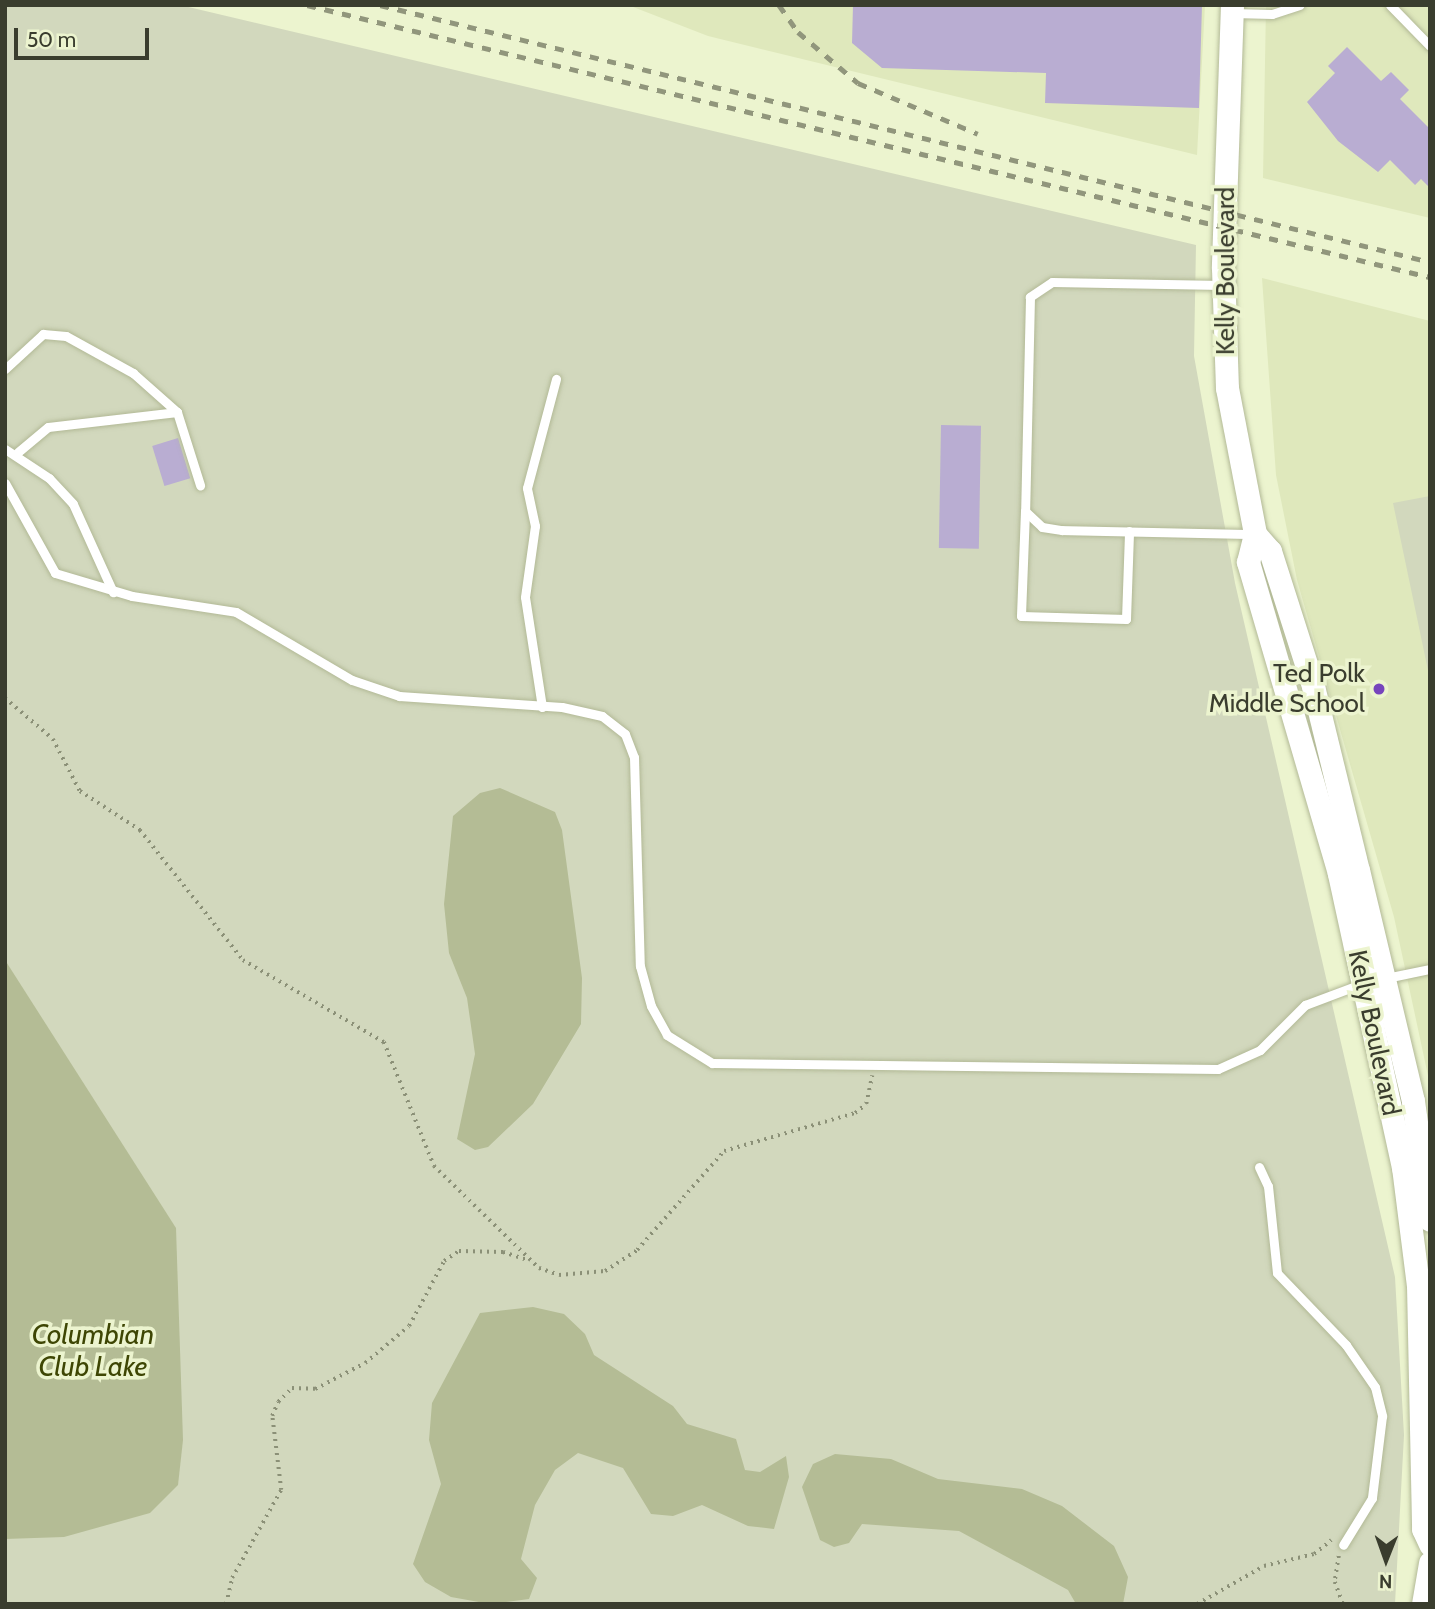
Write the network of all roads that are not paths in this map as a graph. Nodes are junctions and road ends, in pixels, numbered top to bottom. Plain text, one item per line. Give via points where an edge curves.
1 (1390, 5) edge
2 (1302, 6) edge
3 (1232, 9) edge
4 (1430, 46) edge
5 (1223, 285) junction
6 (5, 369) edge
7 (556, 379) dead end
8 (177, 412) junction
9 (5, 449) edge
10 (18, 452) junction
11 (5, 483) edge
12 (200, 485) dead end
13 (1025, 511) junction
14 (1129, 531) junction
15 (1255, 534) junction
16 (113, 592) junction
17 (542, 707) junction
18 (1430, 968) edge
19 (1374, 981) junction
20 (1426, 1162) edge
21 (1259, 1167) dead end
22 (1430, 1220) edge
23 (1430, 1544) edge
24 (1343, 1545) road end
25 (1430, 1563) edge
26 (1423, 1604) edge

1 - 4 lane
2 - 3 lane
3 - 5 street, Kelly Boulevard
5 - 13 lane via 1052,282 1030,297
5 - 15 street, Kelly Boulevard via 1227,388
6 - 8 lane via 43,334 66,336 133,373
7 - 17 lane via 527,488 535,526 525,597
8 - 10 lane via 48,427
8 - 12 lane
9 - 10 lane
10 - 16 lane via 73,504
11 - 16 lane via 55,573
13 - 14 lane via 1042,527
13 - 14 lane via 1021,616 1126,620
14 - 15 lane
15 - 19 street, Kelly Boulevard via 1270,551 1313,686
16 - 17 lane via 236,612 352,680 400,696
17 - 19 lane via 602,716 625,734 635,757 640,966 667,1035 712,1063 1218,1069 1260,1049 1305,1005
18 - 19 lane
19 - 20 street, Kelly Boulevard
19 - 23 street, Kelly Boulevard via 1418,1285 1423,1530
20 - 22 street, Kelly Boulevard
21 - 24 lane via 1268,1186 1277,1273 1346,1345 1375,1387 1382,1416 1372,1498
25 - 26 street

